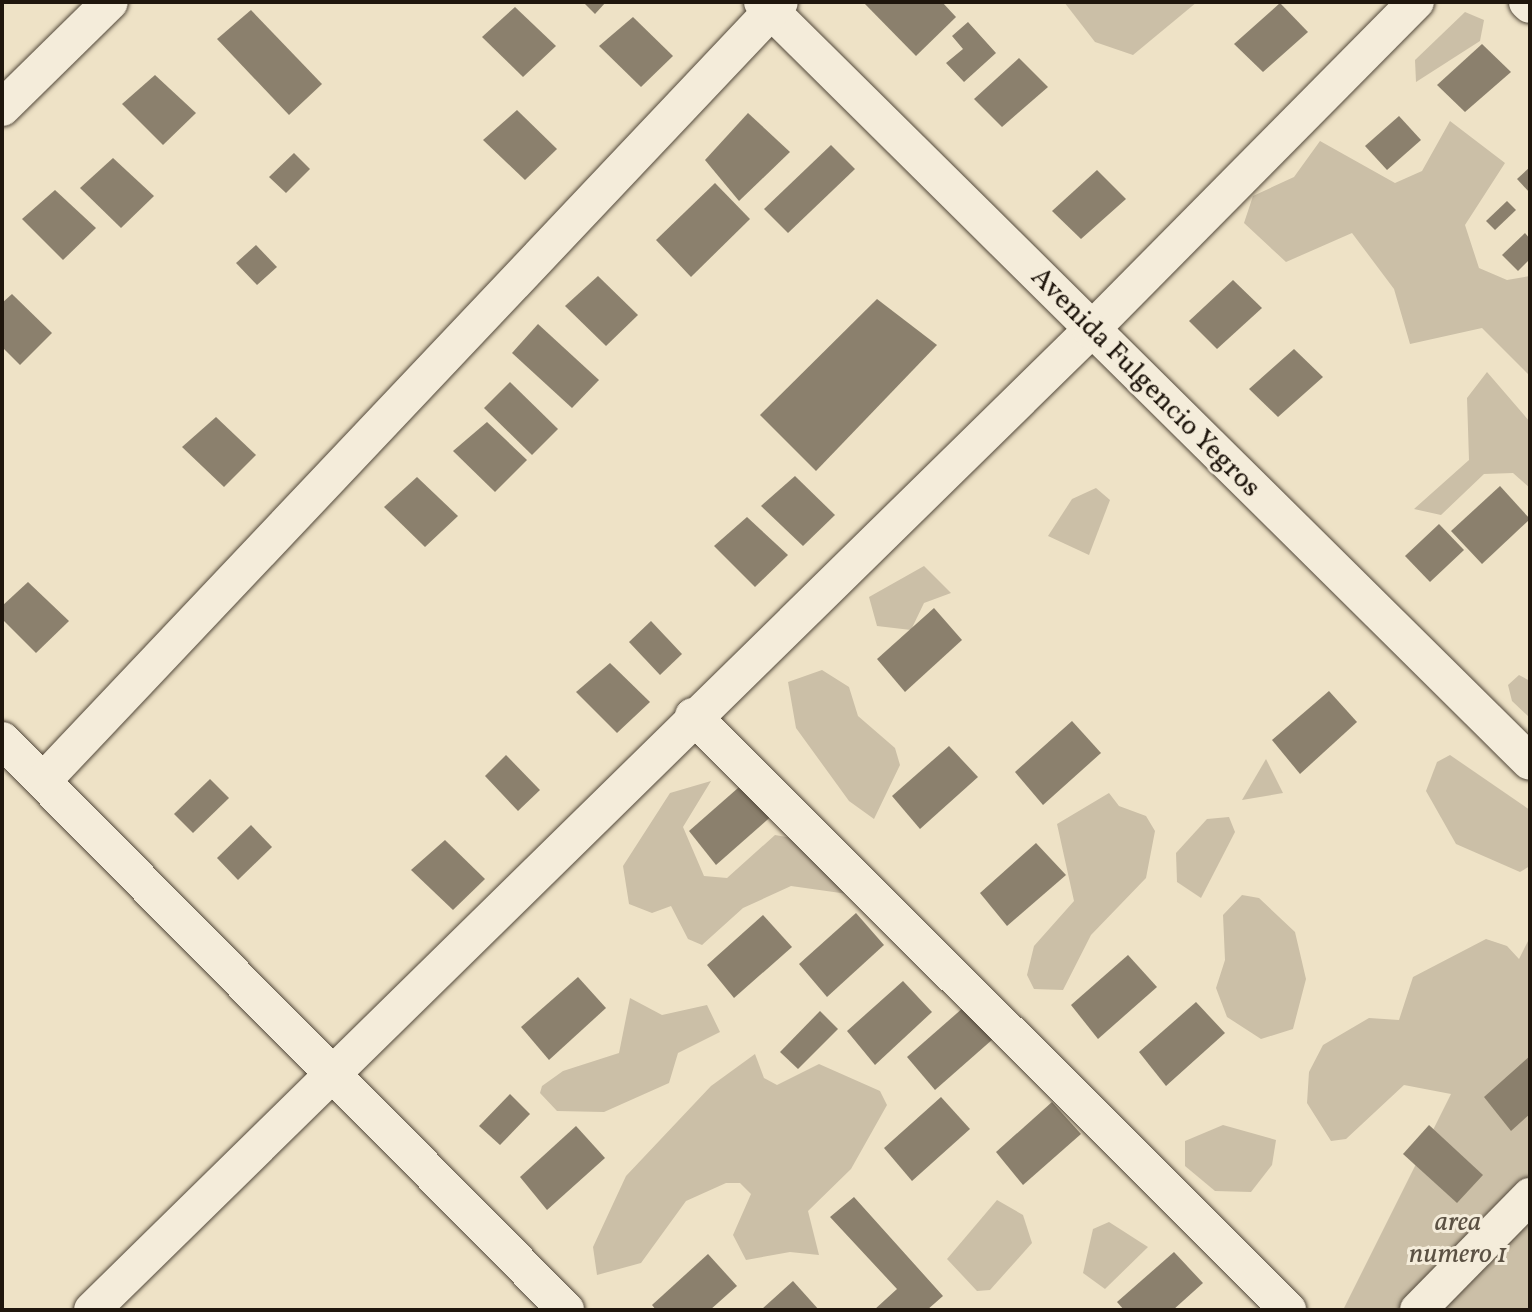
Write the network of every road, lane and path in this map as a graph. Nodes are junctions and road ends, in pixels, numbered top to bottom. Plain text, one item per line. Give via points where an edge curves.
1 (110, 2) edge
2 (1416, 2) edge
3 (771, 5) edge
4 (2, 108) edge
5 (1091, 330) junction
6 (693, 716) junction
7 (2, 740) edge
8 (1530, 762) edge
9 (43, 781) junction
10 (332, 1073) junction
11 (1530, 1196) edge
12 (92, 1310) edge
13 (566, 1310) edge
14 (1288, 1310) edge
15 (1418, 1310) edge

1 - 4 street
2 - 5 street
3 - 5 street, Avenida Fulgencio Yegros
3 - 9 street
5 - 6 street
5 - 8 street, Avenida Fulgencio Yegros
6 - 10 street
6 - 14 street
7 - 9 street
9 - 10 street
10 - 12 street
10 - 13 street
11 - 15 street

